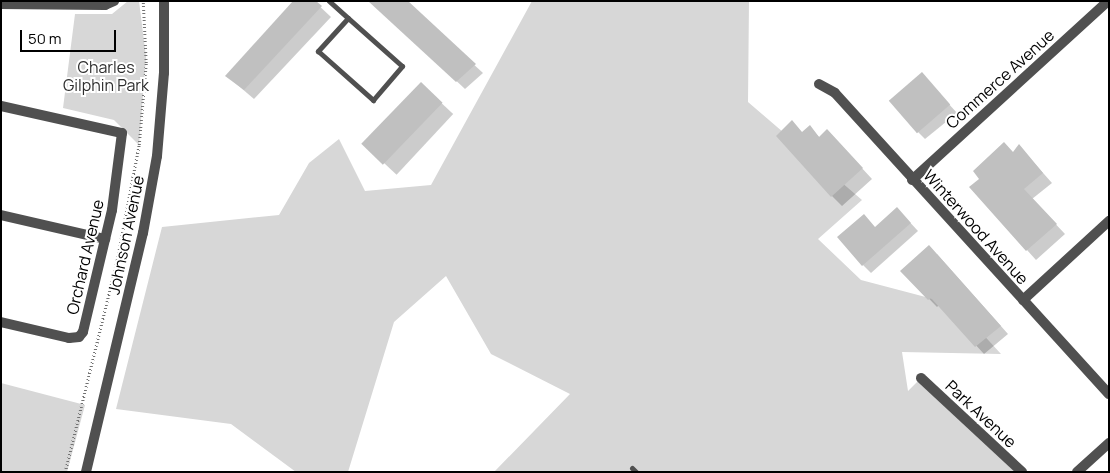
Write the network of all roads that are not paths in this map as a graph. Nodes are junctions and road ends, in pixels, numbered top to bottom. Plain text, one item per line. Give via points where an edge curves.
1 (114, 1) edge
2 (164, 1) edge
3 (329, 1) edge
4 (1108, 1) edge
5 (1, 4) edge
6 (348, 18) junction
7 (819, 84) dead end
8 (1, 106) edge
9 (912, 180) junction
10 (1, 215) edge
11 (1109, 221) edge
12 (105, 239) junction
13 (1023, 300) junction
14 (1, 322) edge
15 (921, 378) dead end
16 (1109, 394) edge
17 (1109, 443) edge
18 (86, 472) edge
19 (1022, 472) edge
20 (1077, 472) edge

1 - 5 street via 105,5
2 - 18 street, Johnson Avenue via 164,73 152,186
3 - 6 lane
4 - 9 street, Commerce Avenue
6 - 6 lane via 402,66 373,100 318,51
7 - 9 street, Winterwood Avenue via 835,93
8 - 12 street, Orchard Avenue via 122,133 119,170
9 - 13 street, Winterwood Avenue
10 - 12 street
11 - 13 street
12 - 14 street, Orchard Avenue via 83,332 79,337 69,338
13 - 16 street, Winterwood Avenue
15 - 19 street, Park Avenue
17 - 20 street

